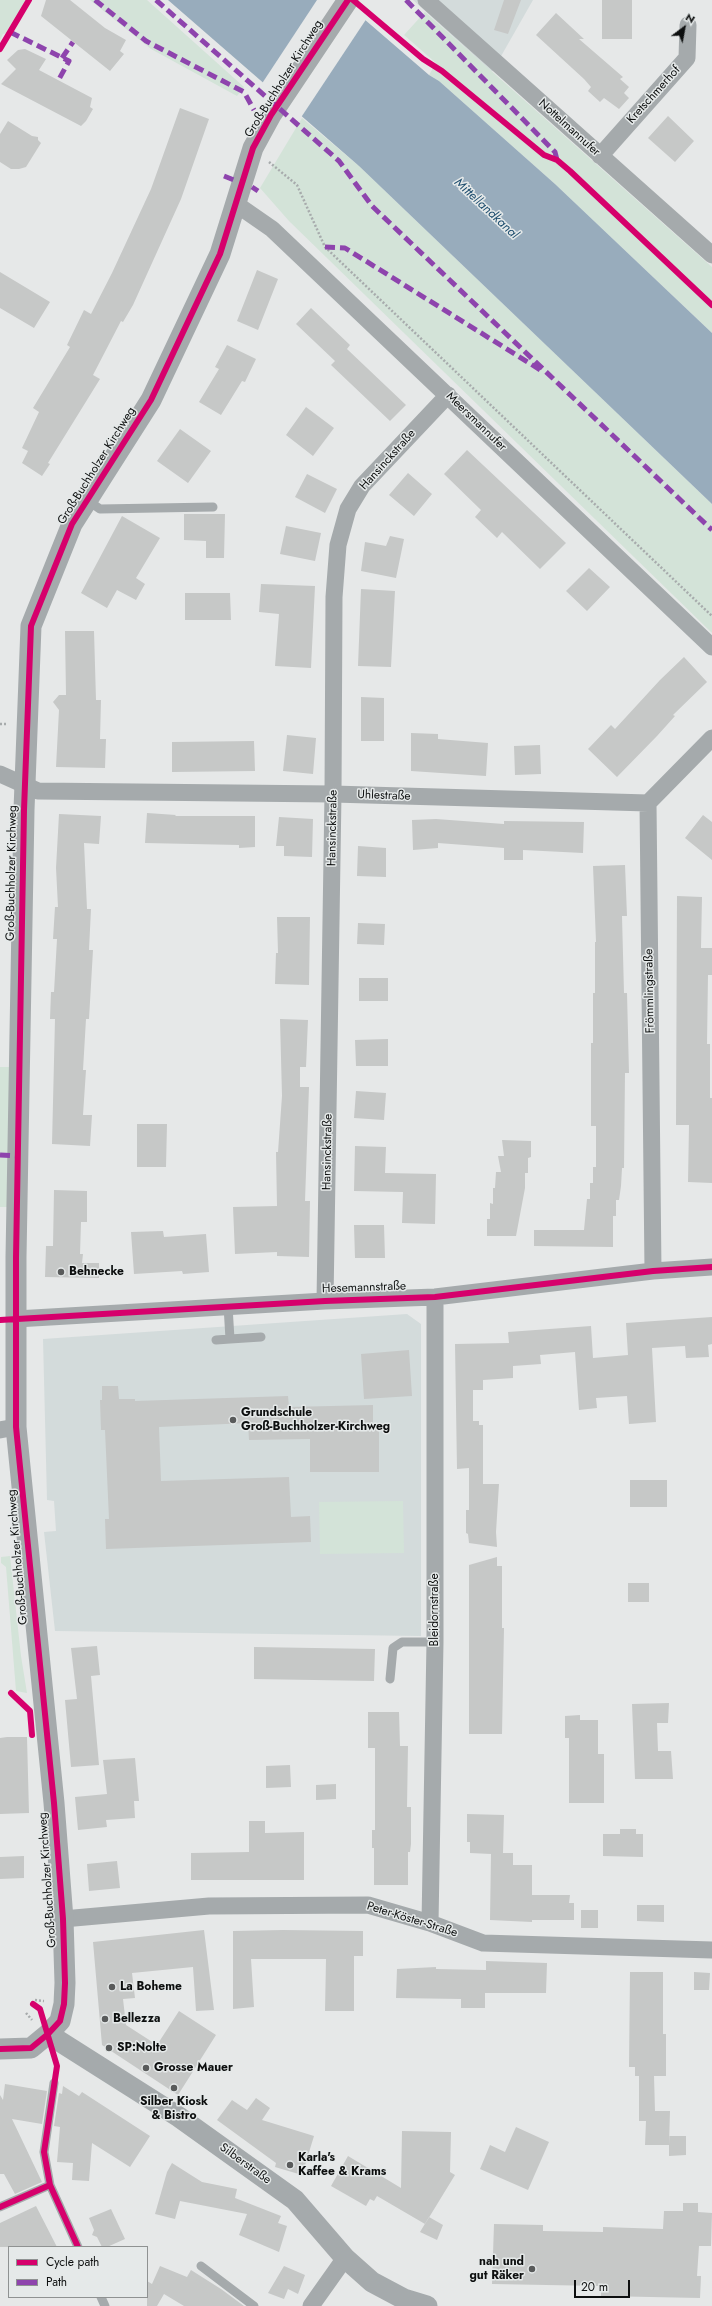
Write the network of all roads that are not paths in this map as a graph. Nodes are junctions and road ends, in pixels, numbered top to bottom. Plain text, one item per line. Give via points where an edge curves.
1 (348, 0) edge
2 (426, 0) edge
3 (688, 25) dead end
4 (600, 156) junction
5 (236, 204) junction
6 (712, 256) edge
7 (448, 396) junction
8 (87, 500) junction
9 (213, 507) dead end
10 (712, 647) edge
11 (712, 738) edge
12 (0, 774) edge
13 (24, 785) junction
14 (333, 794) junction
15 (648, 803) junction
16 (712, 1267) edge
17 (653, 1271) junction
18 (435, 1297) junction
19 (325, 1301) junction
20 (228, 1306) junction
21 (16, 1319) junction
22 (261, 1337) dead end
23 (230, 1339) junction
24 (216, 1340) dead end
25 (8, 1428) edge
26 (435, 1642) junction
27 (390, 1679) dead end
28 (63, 1919) junction
29 (430, 1923) junction
30 (712, 1950) edge
31 (48, 2034) junction
32 (0, 2049) edge
33 (54, 2083) dead end
34 (50, 2185) junction
35 (0, 2207) edge
36 (78, 2246) edge
37 (345, 2258) junction
38 (201, 2266) dead end
39 (254, 2306) edge
40 (311, 2306) edge
41 (427, 2306) edge

1 - 5 street, Groß-Buchholzer Kirchweg via 271,115 253,148
2 - 4 street, Nottelmannufer
3 - 4 street, Kretschmerhof via 687,58
4 - 6 street, Nottelmannufer
5 - 7 street, Meersmannufer via 272,228
5 - 8 street, Groß-Buchholzer Kirchweg via 220,254 151,400
7 - 10 street, Meersmannufer
7 - 14 street, Hansinckstraße via 362,486 348,509 338,545 334,597
8 - 9 lane via 100,509
8 - 13 street, Groß-Buchholzer Kirchweg via 72,524 31,626
11 - 15 street
12 - 13 street, Uhlestraße
13 - 14 street, Uhlestraße via 38,790
13 - 21 street, Groß-Buchholzer Kirchweg
14 - 15 street, Uhlestraße
14 - 19 street, Hansinckstraße
15 - 17 street, Frömmlingstraße
16 - 17 street, Hesemannstraße
17 - 18 street, Hesemannstraße
18 - 19 street, Hesemannstraße
18 - 26 street, Bleidornstraße
19 - 20 street, Hesemannstraße
20 - 21 street, Hesemannstraße
20 - 23 lane
21 - 25 street, Groß-Buchholzer Kirchweg
22 - 23 lane
23 - 24 lane
25 - 28 street, Groß-Buchholzer Kirchweg via 54,1803
26 - 27 lane via 402,1642 393,1648
26 - 29 street, Bleidornstraße
28 - 29 street, Peter-Köster-Straße via 209,1906 368,1905
28 - 31 street, Groß-Buchholzer Kirchweg via 64,2004 60,2021
29 - 30 street, Peter-Köster-Straße via 483,1944
31 - 32 street, Groß-Buchholzer Kirchweg via 31,2048
31 - 37 street, Silberstraße via 179,2117 295,2200
33 - 34 lane via 44,2152
34 - 35 lane
34 - 36 lane
37 - 40 street
37 - 41 street, Silberstraße via 372,2282 404,2299
38 - 39 lane

